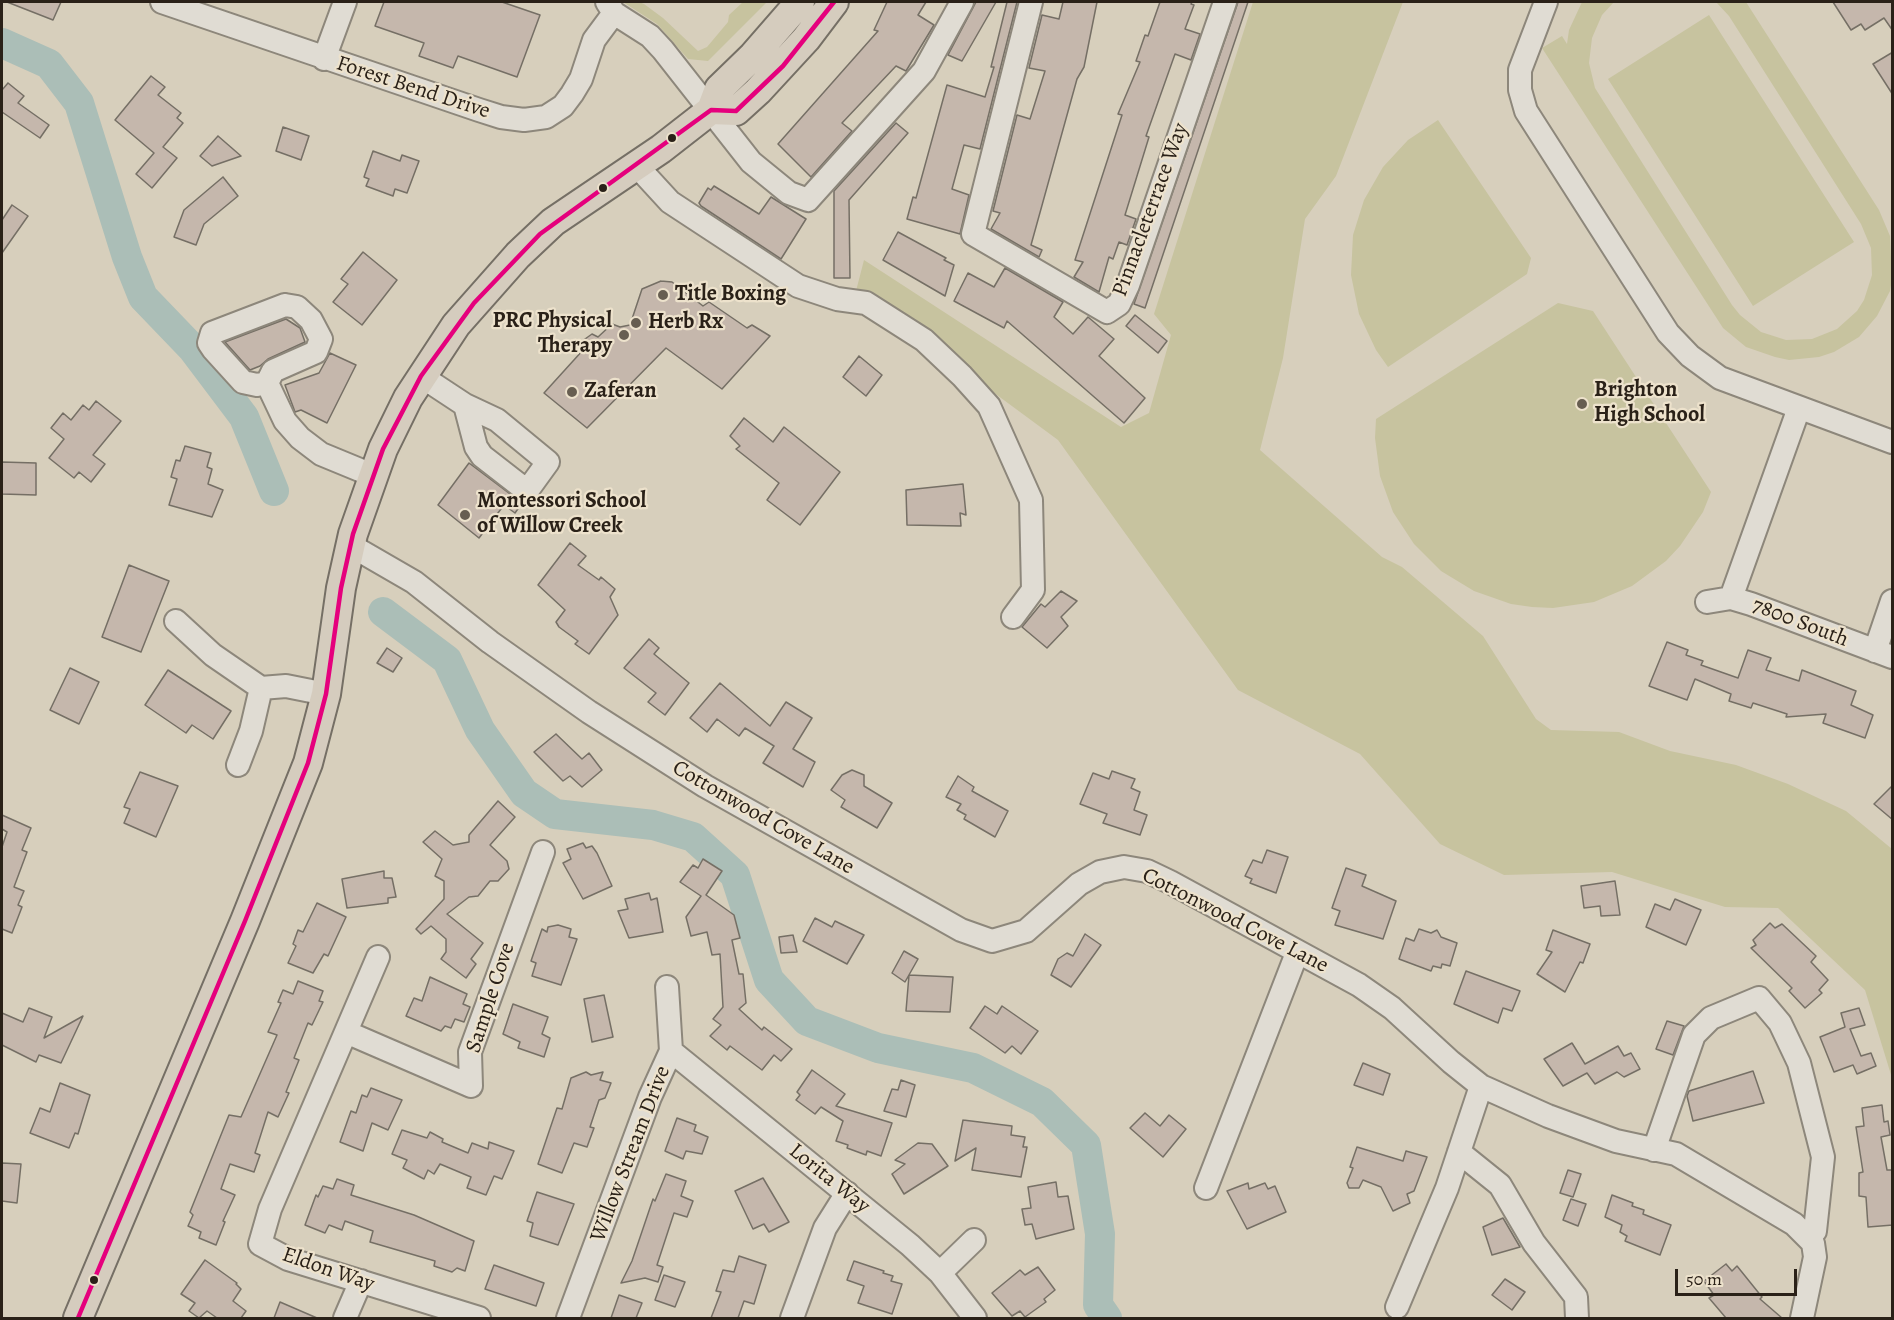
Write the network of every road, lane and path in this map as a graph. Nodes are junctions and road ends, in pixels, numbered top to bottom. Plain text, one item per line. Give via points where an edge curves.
1 (162, 2) edge
2 (345, 2) edge
3 (800, 2) edge
4 (834, 2) edge
5 (962, 2) edge
6 (1031, 2) edge
7 (1225, 2) edge
8 (1546, 2) edge
9 (610, 7) edge
10 (324, 59) junction
11 (711, 110) junction
12 (636, 165) junction
13 (421, 376) junction
14 (267, 383) junction
15 (465, 405) dead end
16 (1799, 408) junction
17 (1893, 442) edge
18 (372, 476) junction
19 (350, 545) junction
20 (1731, 598) junction
21 (1893, 601) edge
22 (1707, 602) dead end
23 (1013, 617) dead end
24 (176, 621) dead end
25 (1884, 654) edge
26 (261, 688) junction
27 (326, 694) junction
28 (238, 765) dead end
29 (543, 852) dead end
30 (1297, 952) junction
31 (378, 957) dead end
32 (667, 987) dead end
33 (346, 1032) junction
34 (671, 1051) junction
35 (1481, 1086) junction
36 (1654, 1150) junction
37 (1459, 1152) junction
38 (1206, 1188) dead end
39 (847, 1193) junction
40 (1808, 1235) junction
41 (974, 1240) dead end
42 (939, 1273) junction
43 (361, 1281) junction
44 (1397, 1306) dead end
45 (78, 1318) edge
46 (345, 1318) edge
47 (479, 1318) edge
48 (568, 1318) edge
49 (792, 1318) edge
50 (975, 1318) edge
51 (1577, 1318) edge
52 (1802, 1318) edge

1 - 10 street, Forest Bend Drive
2 - 10 street
3 - 11 main road via 719,89
4 - 11 main road via 758,92 736,111
5 - 11 street via 924,71 808,200 789,193 751,162
6 - 7 street, Pinnacleterrace Way via 973,234 1107,312 1119,304 1128,285
8 - 16 street via 1520,70 1522,100 1530,120 1678,345 1720,378
9 - 10 street, Forest Bend Drive via 581,79 563,106 546,117 501,117
9 - 11 street via 650,36
11 - 12 main road
12 - 13 main road via 553,222 518,255 462,318
12 - 23 street via 670,202 798,286 837,299 866,303 924,340 989,406 1031,500 1033,590
13 - 15 street
13 - 18 main road
14 - 14 street via 249,384 236,377 209,338 218,330 291,304 311,320 318,331 320,346 311,355 273,371
14 - 18 street via 285,421 300,438 321,454
16 - 17 street
16 - 20 street
18 - 19 main road
19 - 27 main road
19 - 30 street, Cottonwood Cove Lane via 414,582 589,712 705,786 961,930 992,941 1026,931 1079,884 1100,872 1124,867 1147,871 1170,882
20 - 22 street, 7800 South
20 - 25 street, 7800 South
21 - 25 street
24 - 26 street via 213,655
26 - 27 street via 286,686
26 - 28 street
27 - 45 main road via 308,763
29 - 33 street, Sample Cove via 470,1052 471,1086
30 - 35 street, Cottonwood Cove Lane via 1359,985 1392,1008
30 - 38 street
31 - 33 street
32 - 34 street, Willow Stream Drive
33 - 43 street, Eldon Way via 270,1209 260,1244 288,1259
34 - 39 street, Lorita Way
34 - 48 street, Willow Stream Drive via 650,1097
35 - 36 street, Cottonwood Cove Lane via 1548,1116 1616,1141
35 - 37 street
36 - 40 street, Cottonwood Cove Lane via 1676,1154 1703,1168
36 - 40 street via 1694,1035 1711,1018 1759,998 1780,1023 1799,1063 1823,1158 1815,1231
37 - 44 street
37 - 51 street via 1500,1185 1534,1243 1576,1297
39 - 42 street, Lorita Way
39 - 49 street via 825,1228
40 - 52 street via 1814,1243 1815,1257
41 - 42 street
42 - 50 street, Lorita Way
43 - 46 street
43 - 47 street, Eldon Way

